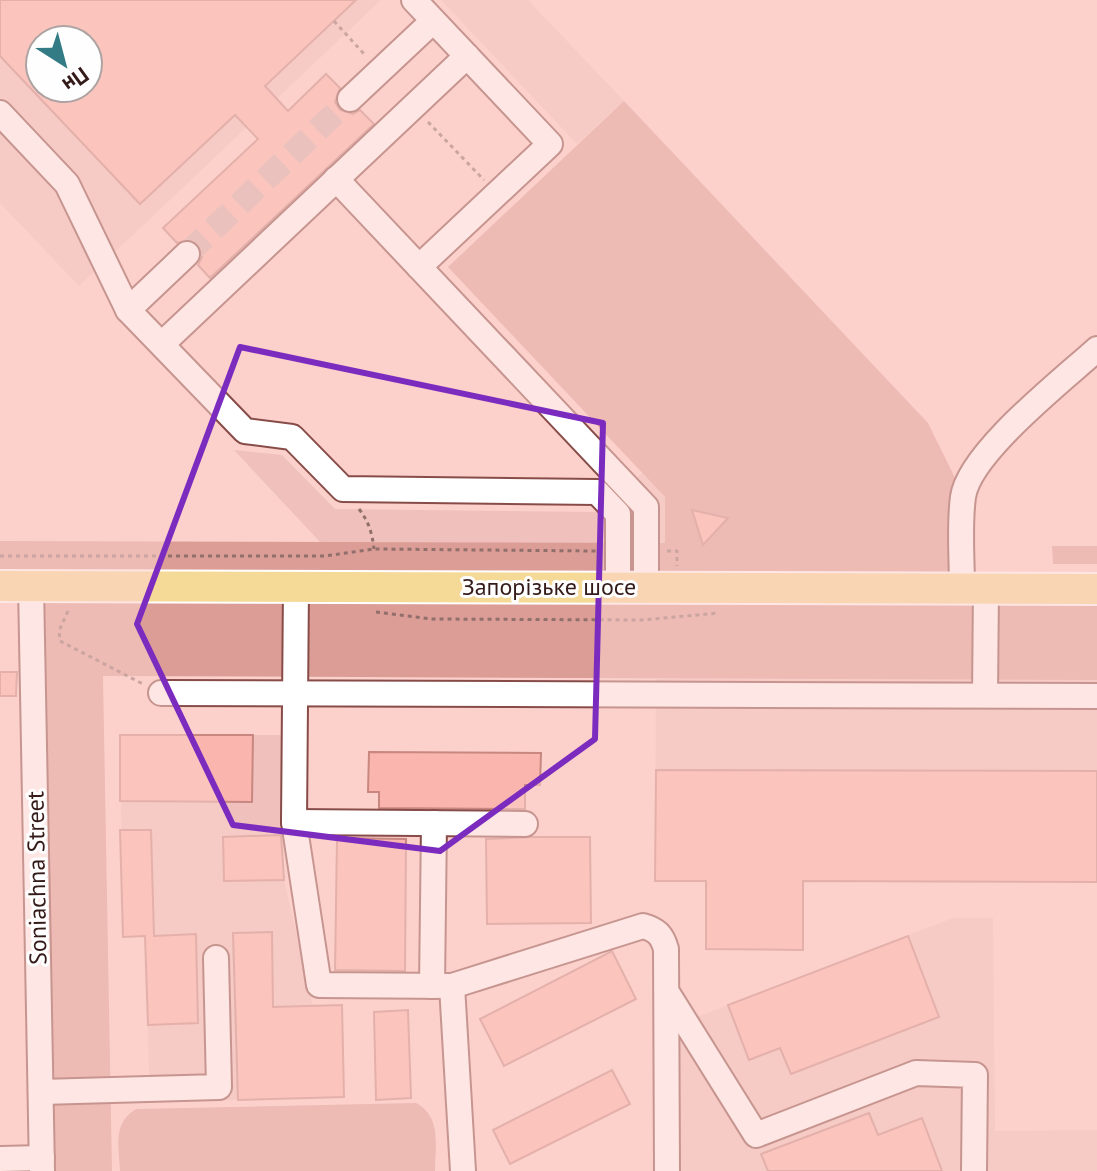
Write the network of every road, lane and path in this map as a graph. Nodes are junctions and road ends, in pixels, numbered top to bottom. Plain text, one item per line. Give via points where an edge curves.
1 (414, 0) edge
2 (433, 21) junction
3 (467, 56) junction
4 (350, 99) tunnel mouth
5 (0, 113) edge
6 (336, 179) junction
7 (187, 254) tunnel mouth
8 (419, 267) junction
9 (128, 310) junction
10 (162, 344) junction
11 (1097, 349) edge
12 (616, 474) junction
13 (343, 489) junction
14 (597, 492) junction
15 (374, 549) junction
16 (601, 551) dead end
17 (0, 556) edge
18 (0, 586) edge
19 (31, 586) junction
20 (296, 586) junction
21 (632, 587) junction
22 (974, 588) junction
23 (1097, 589) edge
24 (68, 611) dead end
25 (373, 612) dead end
26 (675, 618) dead end
27 (161, 693) joint
28 (295, 693) junction
29 (985, 695) junction
30 (1097, 696) edge
31 (294, 822) junction
32 (434, 823) junction
33 (525, 824) dead end
34 (216, 958) dead end
35 (442, 986) junction
36 (667, 992) junction
37 (41, 1092) junction
38 (0, 1159) edge
39 (42, 1165) edge
40 (463, 1171) edge
41 (667, 1171) edge
42 (974, 1171) edge

1 - 2 street
2 - 3 street
2 - 4 street
3 - 6 street
3 - 8 street via 550,144
5 - 9 street via 67,184
6 - 8 street
6 - 10 street
7 - 9 street
8 - 12 street
9 - 10 street
10 - 13 street via 245,431 292,437
11 - 22 street via 975,467 963,494
12 - 14 street
12 - 21 street via 646,507
13 - 14 street
13 - 15 path via 366,518
14 - 21 street via 618,514
15 - 16 path
15 - 17 path via 325,556
18 - 19 main road, Запорізьке шосе
19 - 20 main road, Запорізьке шосе
19 - 37 street, Soniachna Street
20 - 21 main road, Запорізьке шосе
20 - 28 street
21 - 22 main road, Запорізьке шосе
22 - 23 main road, Запорізьке шосе
22 - 29 street
24 - 27 path via 60,641
25 - 26 path via 432,619
27 - 28 street
28 - 29 street
28 - 31 street
29 - 30 street
31 - 32 street
31 - 35 street via 319,985
32 - 33 street
32 - 35 street
34 - 37 street via 219,1087
35 - 36 street via 643,926 663,938
35 - 40 street
36 - 41 street
36 - 42 street via 756,1135 916,1073 975,1075
37 - 39 street, Soniachna Street
38 - 39 street

